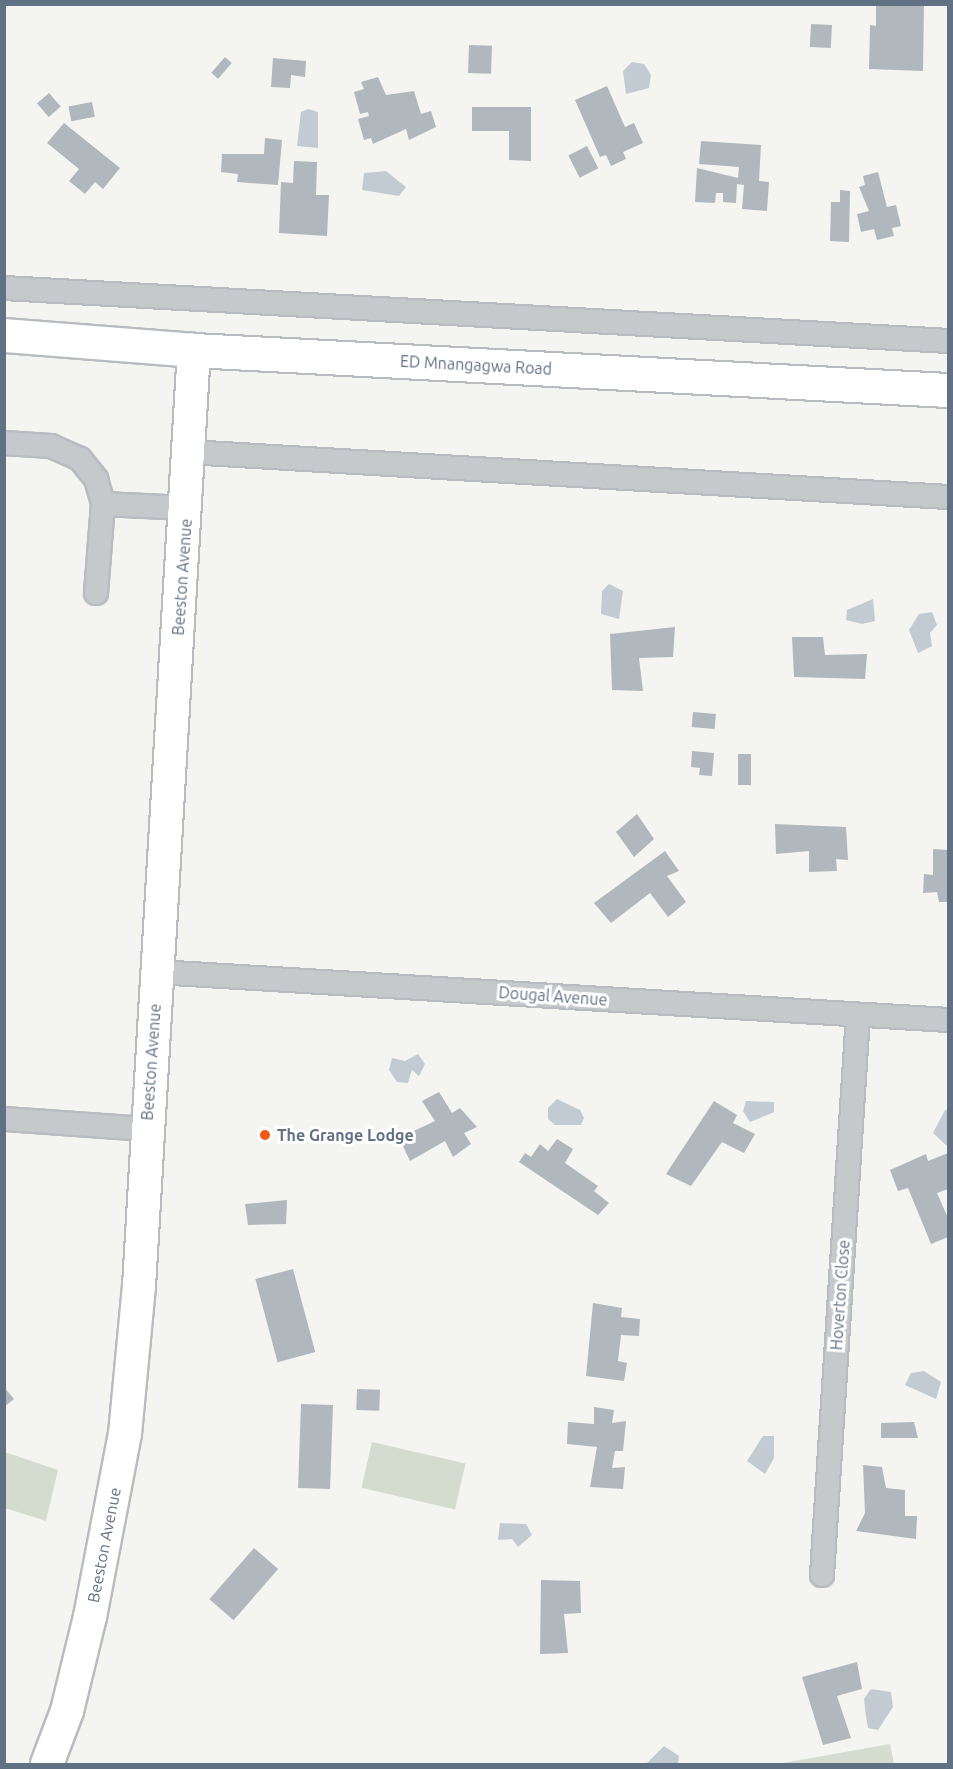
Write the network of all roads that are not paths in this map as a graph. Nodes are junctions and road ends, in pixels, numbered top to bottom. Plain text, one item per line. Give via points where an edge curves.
1 (4, 288) edge
2 (4, 335) edge
3 (948, 341) edge
4 (194, 351) junction
5 (948, 390) edge
6 (4, 443) edge
7 (188, 452) junction
8 (948, 497) edge
9 (103, 504) junction
10 (186, 508) junction
11 (96, 593) dead end
12 (157, 972) junction
13 (858, 1015) junction
14 (948, 1020) edge
15 (4, 1119) edge
16 (146, 1129) junction
17 (822, 1575) dead end
18 (47, 1764) edge

1 - 3 street
2 - 4 highway, ED Mnangagwa Road
4 - 5 highway, ED Mnangagwa Road
4 - 7 street, Beeston Avenue
6 - 9 street via 51,446 80,459 96,479
7 - 8 street
7 - 10 street, Beeston Avenue
9 - 10 street
9 - 11 street
10 - 12 street, Beeston Avenue
12 - 13 street, Dougal Avenue
12 - 16 street, Beeston Avenue
13 - 14 street, Dougal Avenue
13 - 17 street, Hoverton Close
15 - 16 street
16 - 18 street, Beeston Avenue via 125,1434 90,1617 67,1711

